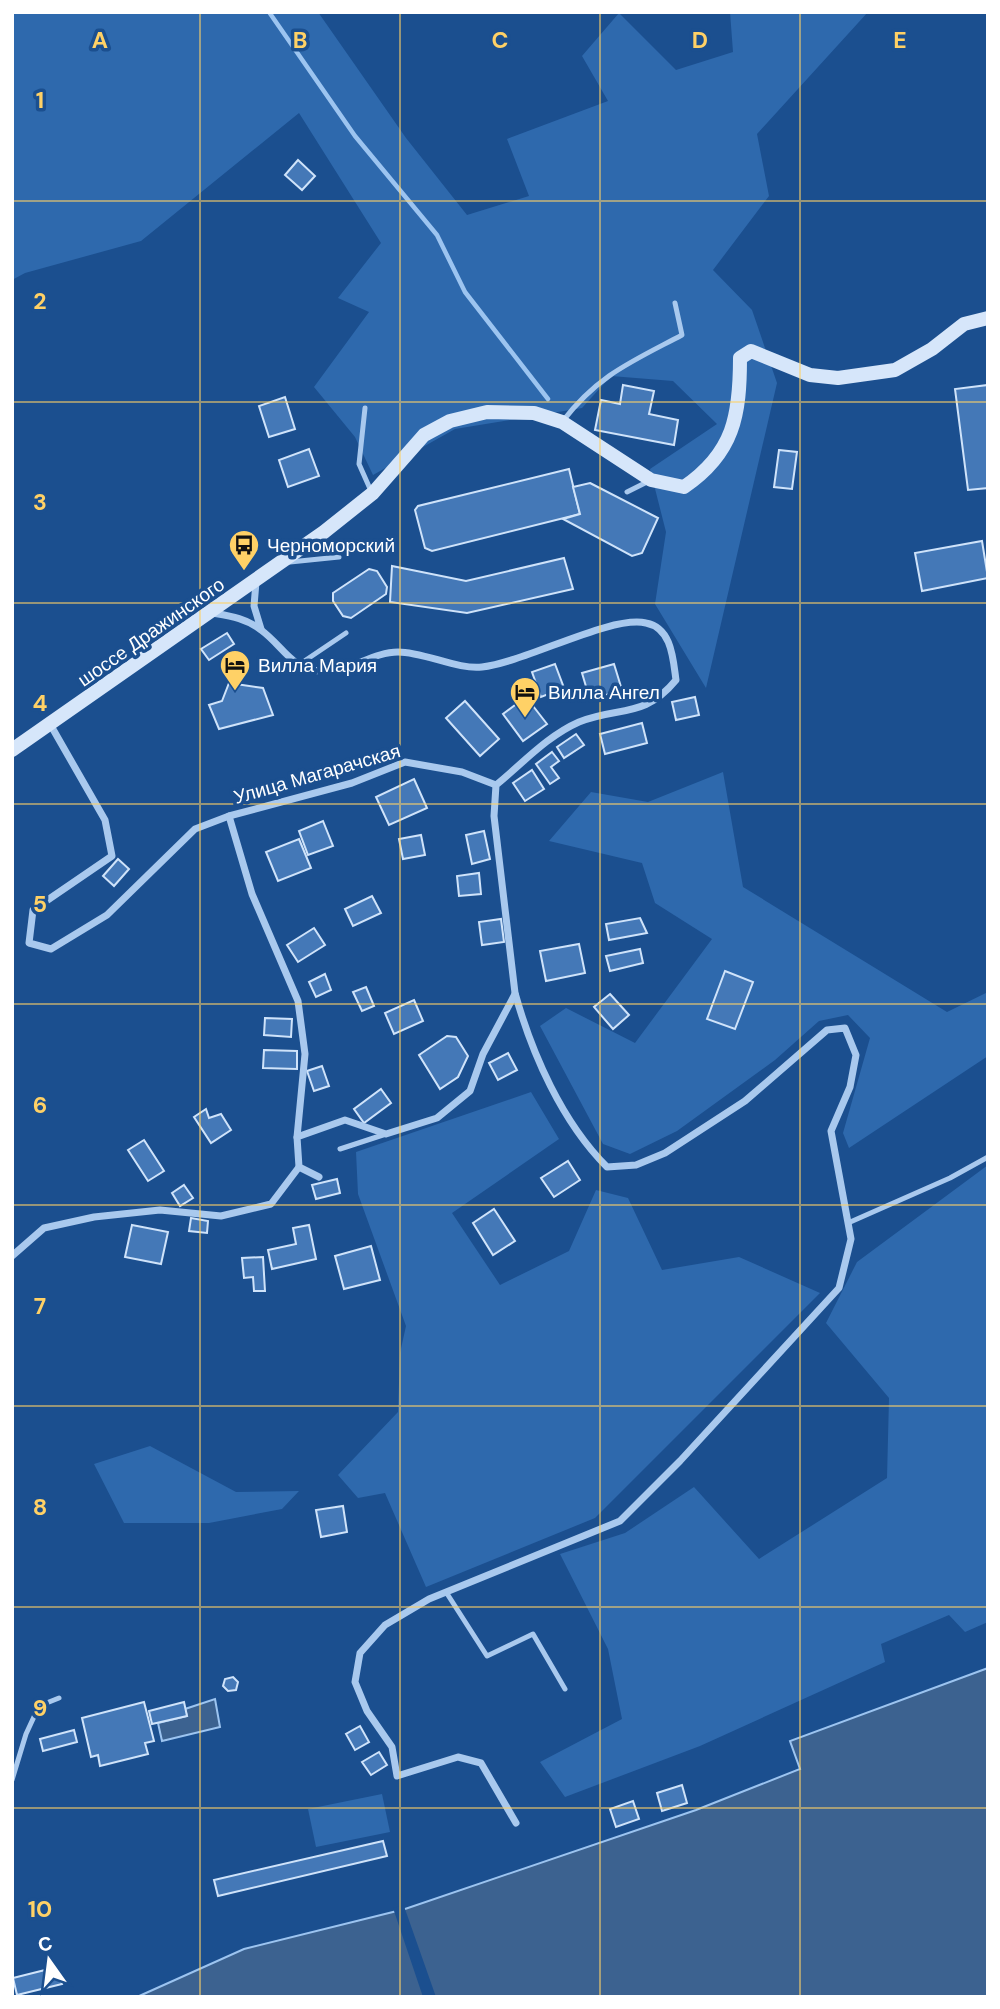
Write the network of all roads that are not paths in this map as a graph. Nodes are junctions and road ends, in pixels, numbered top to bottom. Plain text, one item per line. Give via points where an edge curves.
1 (675, 303) dead end
2 (988, 318) edge
3 (365, 408) dead end
4 (562, 422) junction
5 (651, 480) junction
6 (627, 492) dead end
7 (373, 494) junction
8 (339, 557) dead end
9 (282, 562) junction
10 (256, 582) junction
11 (212, 614) junction
12 (262, 630) junction
13 (346, 633) dead end
14 (297, 666) junction
15 (50, 724) junction
16 (12, 750) edge
17 (496, 785) junction
18 (229, 816) junction
19 (515, 993) junction
20 (386, 1134) junction
21 (298, 1137) junction
22 (340, 1149) dead end
23 (988, 1157) edge
24 (299, 1167) junction
25 (319, 1177) dead end
26 (848, 1223) junction
27 (12, 1256) edge
28 (446, 1592) junction
29 (565, 1689) dead end
30 (59, 1698) dead end
31 (12, 1780) edge
32 (516, 1823) dead end

1 - 4 lane via 682,335 606,375 582,395
2 - 5 main road, шоссе Дражинского via 964,324 895,370 838,378 810,375 751,351 740,358 740,400 726,448 704,474 684,487
3 - 7 lane via 359,464
4 - 5 main road, шоссе Дражинского
4 - 7 main road, шоссе Дражинского via 534,413 487,412 450,421 424,435
5 - 6 lane
7 - 9 main road, шоссе Дражинского
8 - 9 lane
9 - 10 main road, шоссе Дражинского
10 - 11 main road, шоссе Дражинского
10 - 12 street via 254,606
11 - 12 street via 239,617
11 - 15 main road, шоссе Дражинского
12 - 14 street
13 - 14 lane
14 - 17 street via 323,672 397,652 480,668 611,626 646,623 661,630 669,641 676,680 664,694 647,706 578,722 536,749
15 - 16 main road, шоссе Дражинского
15 - 18 street, Улица Магарачская via 105,820 112,856 33,910 29,943 51,948 107,915 195,829
17 - 18 street, Улица Магарачская via 462,772 405,762 352,783
17 - 19 street via 495,816
18 - 21 street, Улица Магарачская via 252,894 298,1001 305,1054
19 - 20 street via 483,1054 470,1091 437,1118
19 - 26 street via 550,1083 584,1144 607,1167 636,1166 665,1153 745,1101 827,1030 845,1028 856,1055 850,1087 831,1131
20 - 21 street via 345,1120
20 - 22 lane
21 - 24 street, Улица Магарачская
23 - 26 lane
24 - 25 street
24 - 27 street via 271,1204 221,1216 160,1210 94,1217 44,1228
26 - 28 street via 851,1239 839,1288 620,1521
28 - 29 lane via 487,1656 533,1634
28 - 32 street via 385,1625 360,1653 355,1682 367,1711 392,1747 397,1776 457,1757 481,1763
30 - 31 lane via 38,1706

